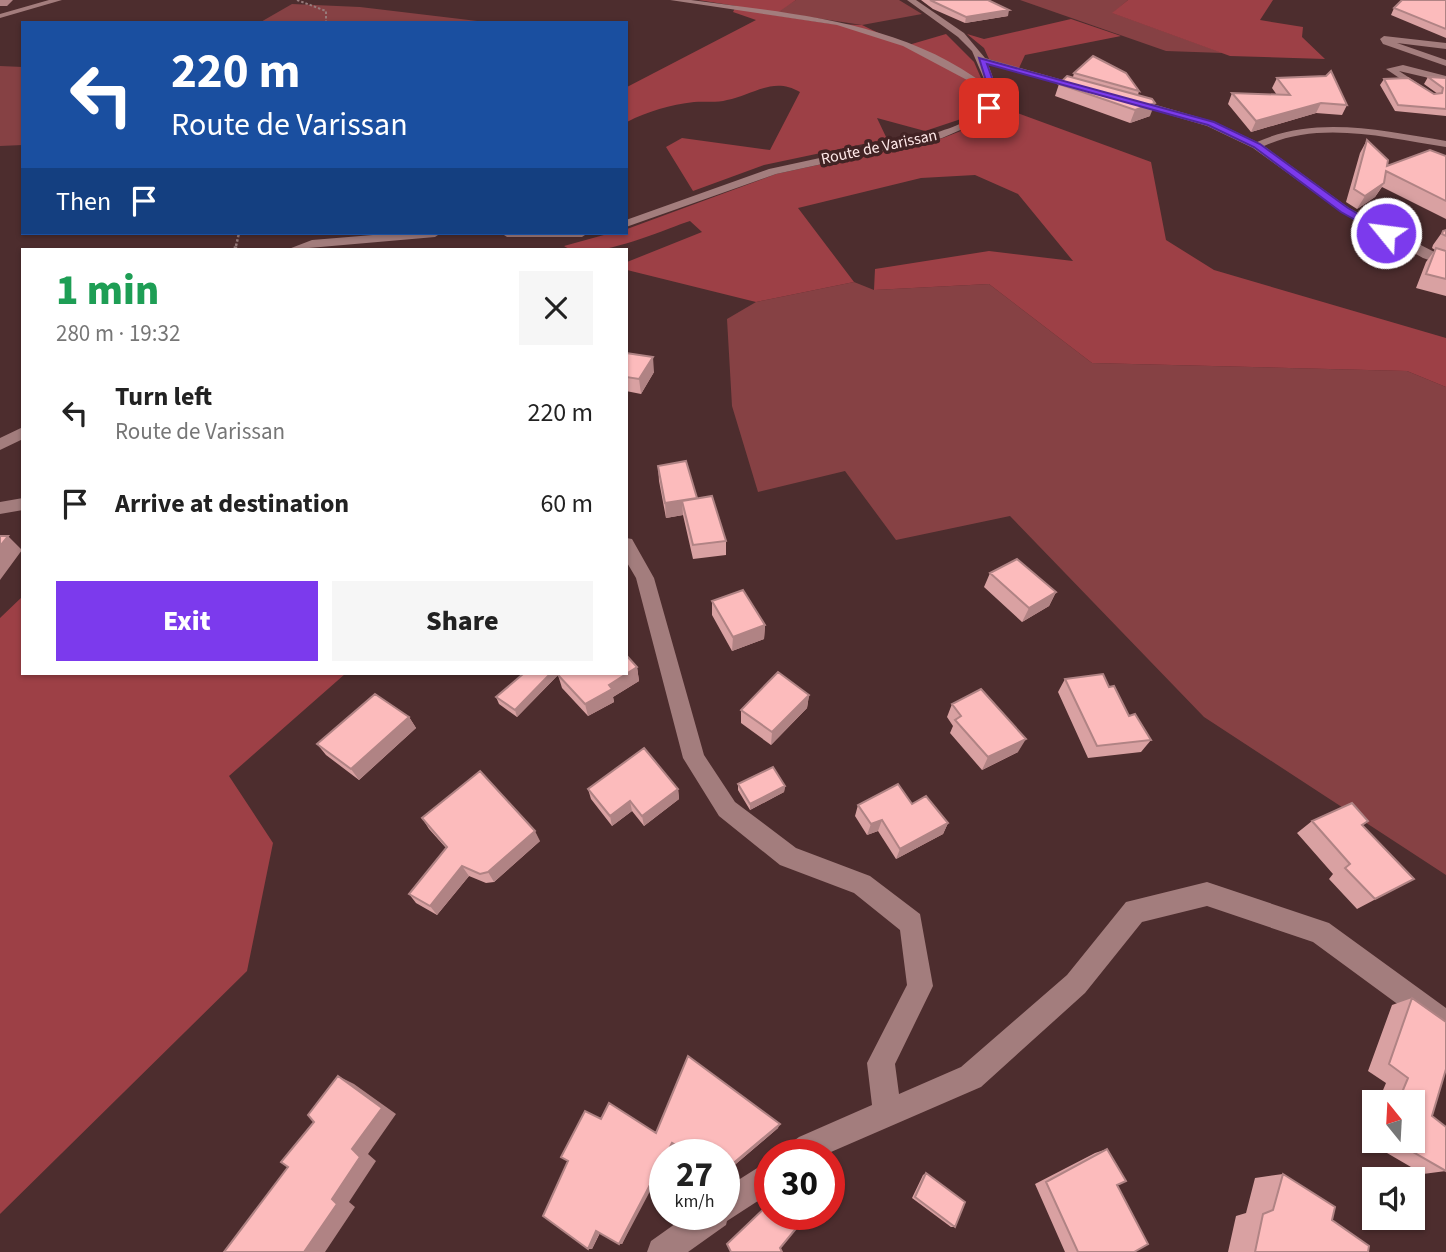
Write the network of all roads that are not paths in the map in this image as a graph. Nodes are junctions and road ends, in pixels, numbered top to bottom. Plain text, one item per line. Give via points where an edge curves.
1 (58, 0) edge
2 (674, 0) edge
3 (911, 0) edge
4 (0, 16) edge
5 (1446, 46) edge
6 (982, 60) junction
7 (1446, 63) edge
8 (1446, 79) edge
9 (1099, 92) edge
10 (1112, 95) edge
11 (1433, 96) edge
12 (995, 97) junction
13 (1446, 145) edge
14 (1257, 146) junction
15 (628, 223) edge
16 (413, 235) edge
17 (299, 248) edge
18 (1446, 262) edge
19 (21, 433) edge
20 (0, 445) edge
21 (21, 504) edge
22 (0, 508) edge
23 (628, 548) edge
24 (1446, 1024) edge
25 (887, 1113) junction
26 (827, 1139) edge
27 (693, 1230) edge
28 (662, 1252) edge

1 - 4 street
2 - 12 street via 838,23 906,44 970,78
3 - 6 street via 961,36
5 - 7 street via 1384,39
6 - 9 street
6 - 12 street
8 - 11 street via 1390,69
10 - 14 street via 1211,124
12 - 15 street, Route de Varissan via 978,119 938,136 773,171
13 - 14 street via 1311,129
14 - 18 street via 1345,210
16 - 17 street
19 - 20 street
21 - 22 street
23 - 25 street via 645,578 694,758 727,809 788,857 862,884 911,923 920,986 881,1063
24 - 25 street via 1320,932 1207,894 1135,911 1076,984 971,1077
25 - 26 street
27 - 28 street

